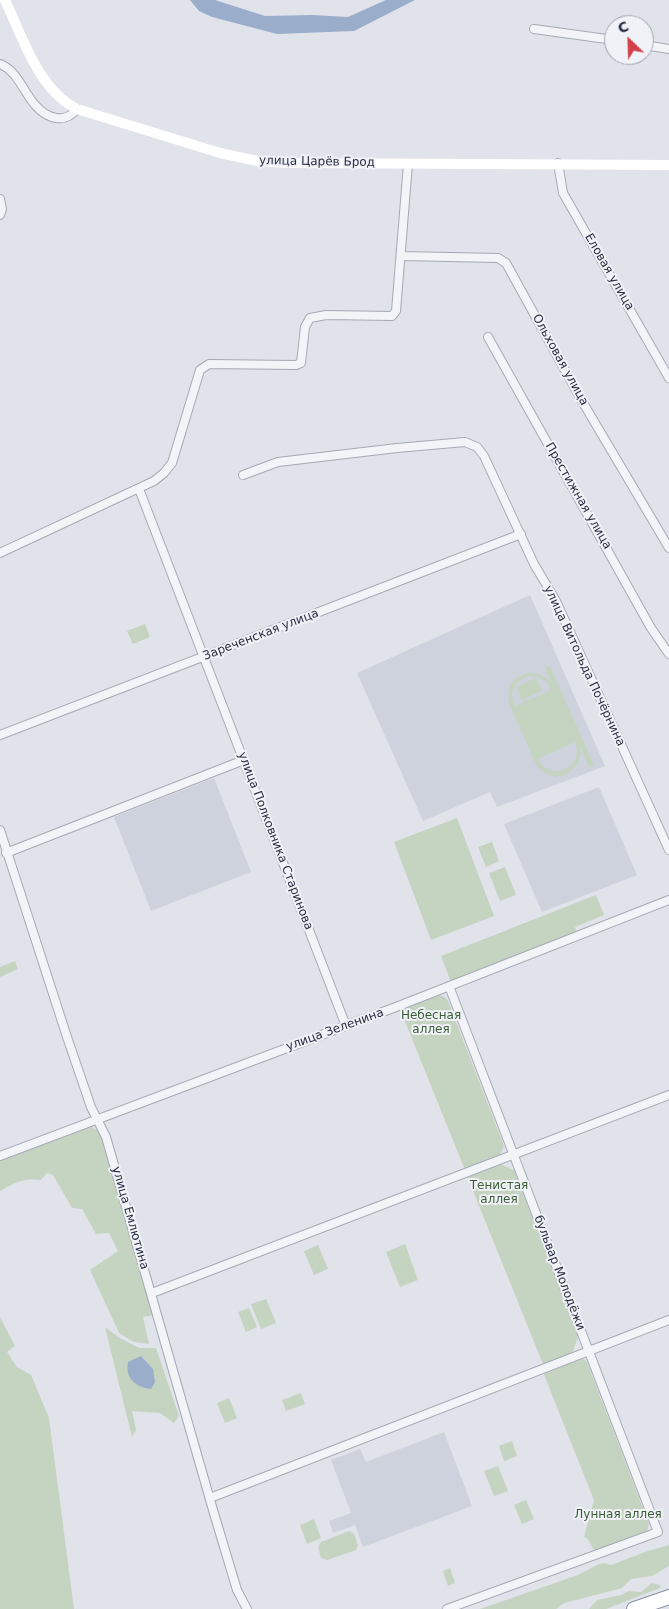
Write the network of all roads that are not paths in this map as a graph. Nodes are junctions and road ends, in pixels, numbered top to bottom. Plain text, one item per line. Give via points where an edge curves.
1 (5, 0) edge
2 (534, 29) dead end
3 (604, 39) edge
4 (654, 47) edge
5 (669, 50) edge
6 (0, 64) edge
7 (77, 109) junction
8 (558, 163) junction
9 (408, 164) junction
10 (669, 165) edge
11 (0, 198) edge
12 (0, 216) edge
13 (401, 256) junction
14 (488, 337) dead end
15 (669, 378) edge
16 (243, 475) dead end
17 (139, 488) junction
18 (521, 534) junction
19 (669, 548) edge
20 (0, 553) edge
21 (669, 654) edge
22 (205, 657) junction
23 (0, 735) edge
24 (244, 760) junction
25 (0, 830) edge
26 (669, 850) edge
27 (6, 852) junction
28 (669, 900) edge
29 (449, 986) junction
30 (346, 1026) junction
31 (669, 1096) edge
32 (97, 1119) junction
33 (515, 1155) junction
34 (0, 1156) edge
35 (152, 1294) junction
36 (669, 1320) edge
37 (588, 1351) junction
38 (210, 1498) junction
39 (669, 1597) edge
40 (247, 1609) edge
41 (447, 1609) edge
42 (634, 1609) edge

1 - 7 street, улица Царёв Брод via 41,75 61,99
2 - 3 street
4 - 5 street
6 - 7 street via 17,78 37,107 53,117 69,117
7 - 9 street, улица Царёв Брод via 220,154 257,161
8 - 9 street, улица Царёв Брод
8 - 10 street, улица Царёв Брод
8 - 15 street, Еловая улица via 563,192
9 - 13 street
11 - 12 street
13 - 17 street via 396,311 392,316 326,315 310,318 305,327 301,363 296,365 209,364 200,370 172,463 164,474
13 - 19 street, Ольховая улица via 498,258 506,263 582,402
14 - 21 street, Престижная улица via 651,628
16 - 18 street, улица Витольда Почёрнина via 278,462 465,442 477,447 484,456
17 - 20 street
17 - 22 street, улица Полковника Старинова
18 - 22 street, Зареченская улица
18 - 26 street, улица Витольда Почёрнина via 556,601
22 - 23 street, Зареченская улица
22 - 24 street, улица Полковника Старинова
24 - 27 street
24 - 30 street, улица Полковника Старинова
25 - 27 street, улица Емлютина
27 - 32 street, улица Емлютина via 66,1037
28 - 29 street, улица Зеленина
29 - 30 street, улица Зеленина
29 - 33 street, бульвар Молодёжи
30 - 32 street, улица Зеленина
31 - 33 street
32 - 34 street, улица Зеленина
32 - 35 street, улица Емлютина via 106,1136
33 - 35 street
33 - 37 street, бульвар Молодёжи
35 - 38 street, улица Емлютина
36 - 37 street
37 - 38 street
37 - 41 street, бульвар Молодёжи via 658,1532
38 - 40 street, улица Емлютина via 238,1590
39 - 42 highway

